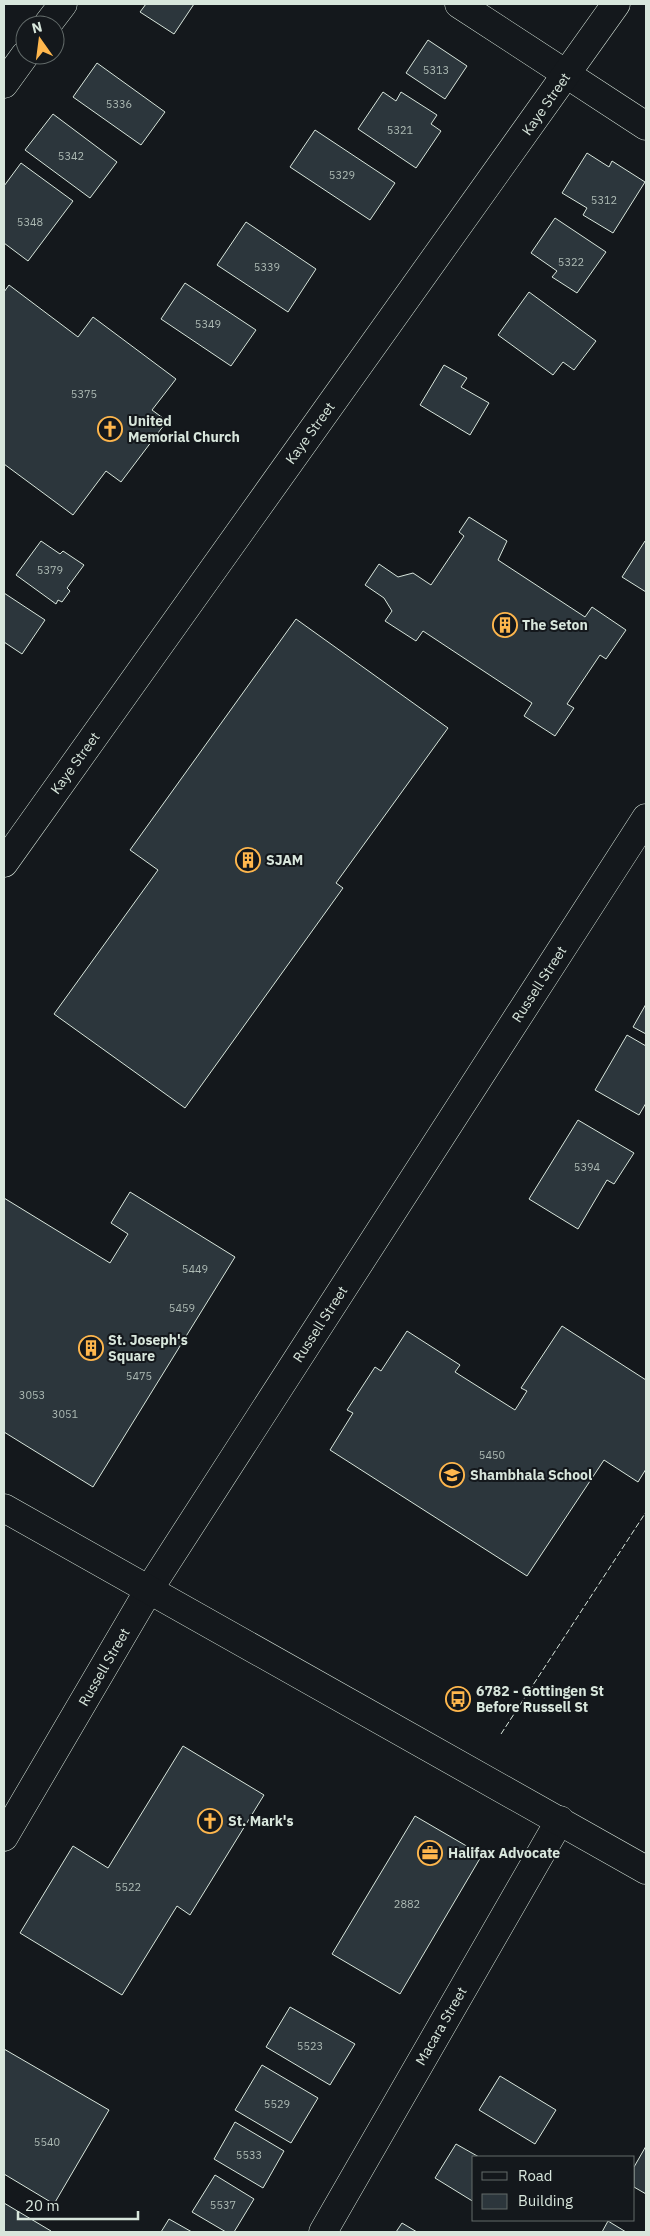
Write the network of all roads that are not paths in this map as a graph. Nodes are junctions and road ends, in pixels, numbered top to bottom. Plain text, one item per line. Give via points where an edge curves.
1 (63, 4) edge
2 (459, 4) edge
3 (616, 4) edge
4 (55, 15) edge
5 (18, 65) edge
6 (567, 74) junction
7 (4, 84) edge
8 (646, 126) edge
9 (646, 818) edge
10 (4, 863) edge
11 (4, 1508) edge
12 (150, 1588) junction
13 (560, 1820) junction
14 (4, 1837) edge
15 (646, 1870) edge
16 (322, 2232) edge

1 - 4 street
2 - 6 street
3 - 6 street, Kaye Street
5 - 7 street
6 - 8 street
6 - 10 street, Kaye Street
9 - 12 street, Russell Street
11 - 12 street
12 - 13 street
12 - 14 street, Russell Street
13 - 15 street
13 - 16 street, Macara Street

